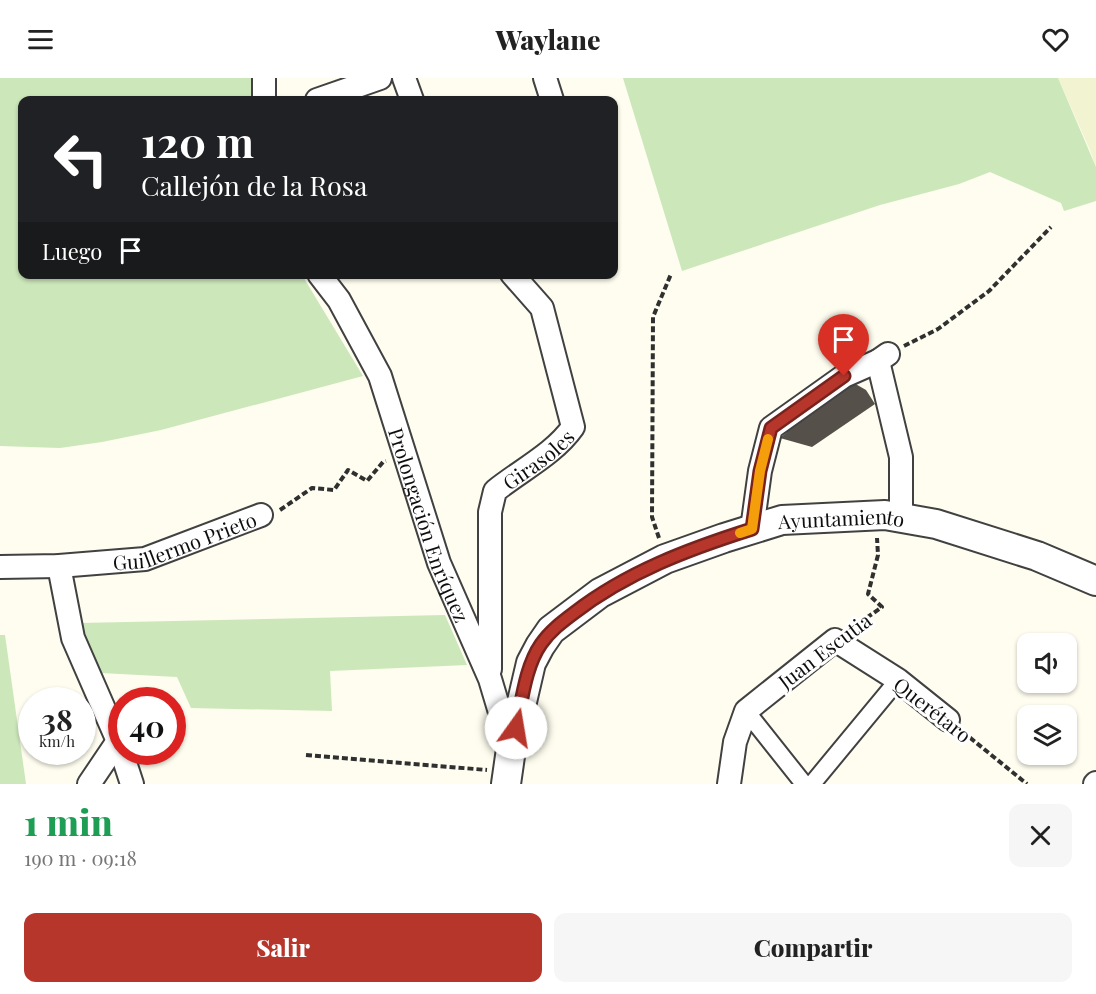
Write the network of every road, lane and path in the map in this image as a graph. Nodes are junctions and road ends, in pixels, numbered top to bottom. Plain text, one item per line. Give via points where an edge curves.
1 (264, 78) edge
2 (380, 78) edge
3 (404, 78) edge
4 (545, 78) edge
5 (264, 96) edge
6 (328, 96) edge
7 (411, 96) edge
8 (551, 96) edge
9 (1051, 226) dead end
10 (671, 274) dead end
11 (323, 279) edge
12 (516, 279) edge
13 (884, 357) junction
14 (406, 455) junction
15 (261, 514) joint
16 (893, 516) junction
17 (752, 529) junction
18 (665, 559) junction
19 (58, 566) junction
20 (0, 567) edge
21 (1096, 580) edge
22 (835, 640) junction
23 (490, 679) junction
24 (898, 680) junction
25 (746, 711) junction
26 (108, 718) edge
27 (948, 720) joint
28 (306, 755) dead end
29 (108, 756) edge
30 (126, 765) edge
31 (508, 768) edge
32 (89, 784) edge
33 (132, 784) edge
34 (729, 784) edge
35 (804, 784) edge
36 (812, 784) edge
37 (1027, 784) edge

1 - 5 street
2 - 6 street
3 - 7 street
4 - 8 street
9 - 13 path via 989,291 938,329
10 - 18 path via 653,317 652,517
11 - 14 street, Prolongación Enríquez via 339,300 380,375
12 - 23 street, Girasoles via 542,308 573,427 564,440 495,491 490,512
13 - 16 street via 901,458
13 - 17 street via 844,376 771,428
14 - 15 path, Guillermo Prieto via 382,462 367,481 348,470 334,490 312,488 278,512
14 - 23 street, Prolongación Enríquez via 439,563
15 - 19 street, Guillermo Prieto via 145,559
16 - 17 street, Ayuntamiento via 782,520
16 - 21 street, Ayuntamiento via 936,524 1037,556
16 - 22 path, Juan Escutia via 876,537 878,555 868,594 882,607
17 - 18 street, Ayuntamiento
18 - 31 street, Ayuntamiento via 600,593 551,630 531,663
19 - 20 street, Guillermo Prieto
19 - 26 street via 73,638
22 - 24 street, Querétaro
22 - 25 street, Juan Escutia
23 - 31 street, Prolongación Enríquez
24 - 27 street, Querétaro
24 - 36 street
25 - 34 street via 735,742
25 - 35 street
27 - 37 path, Querétaro
28 - 31 path
29 - 32 street
30 - 33 street

